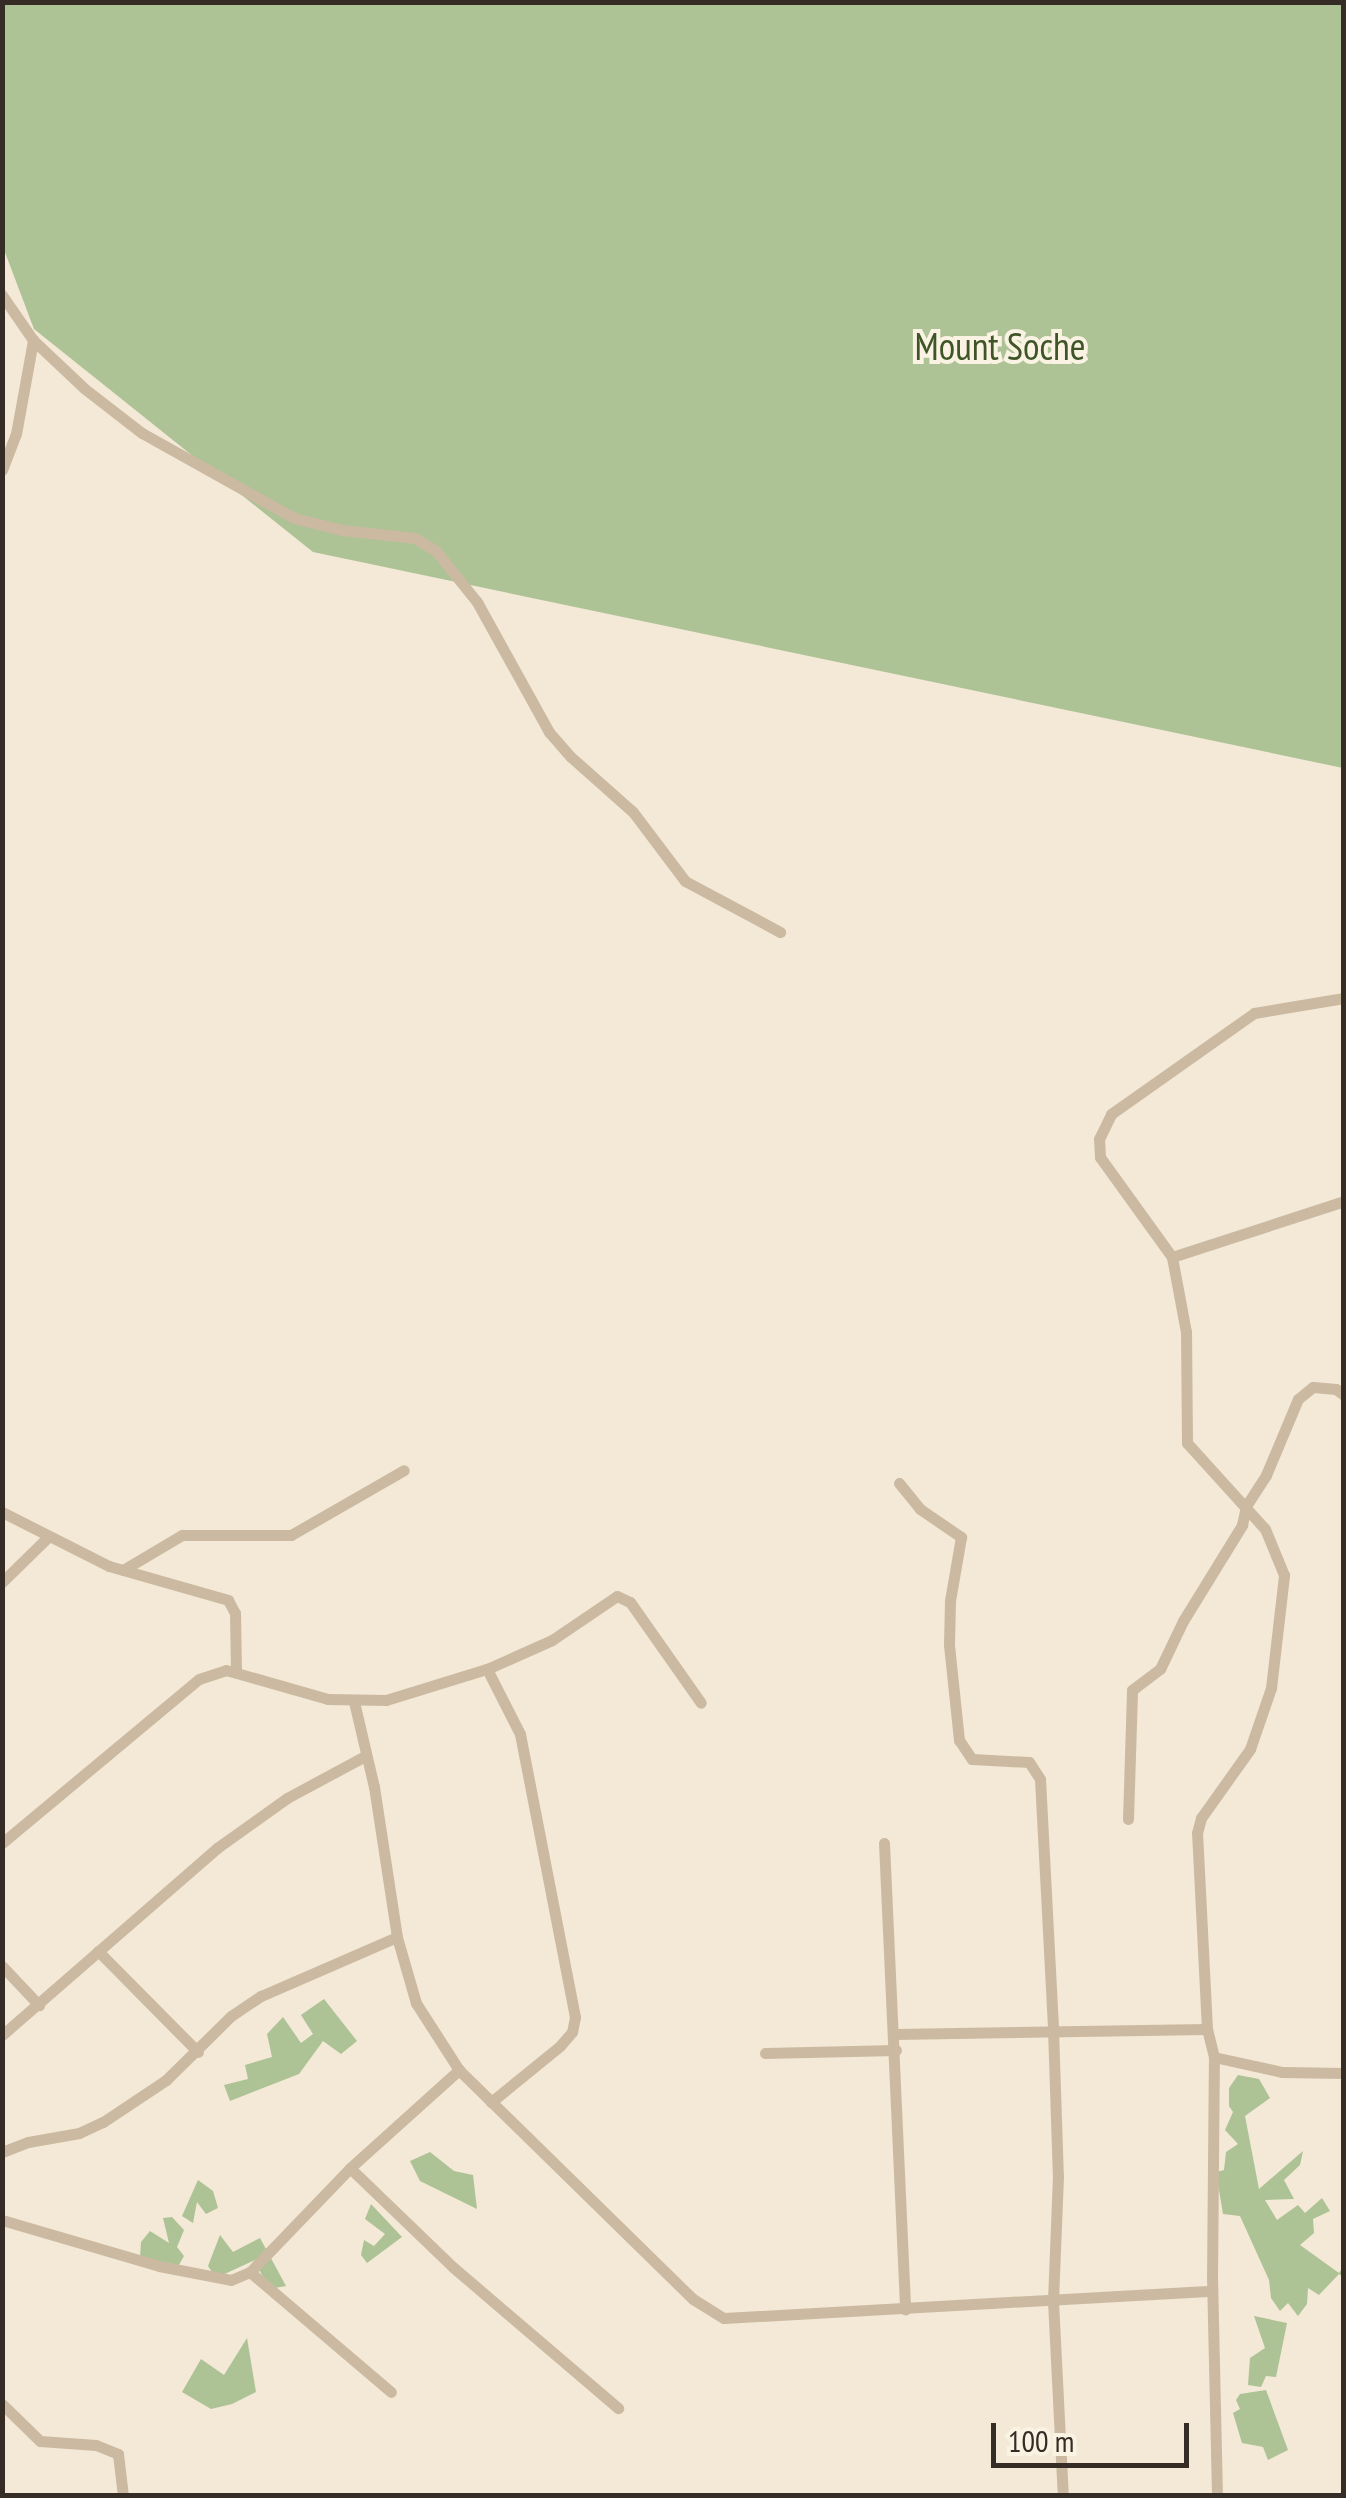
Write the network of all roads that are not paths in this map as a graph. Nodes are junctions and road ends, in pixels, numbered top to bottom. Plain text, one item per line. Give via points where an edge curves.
1 (2, 295) edge
2 (33, 340) junction
3 (2, 470) edge
4 (780, 932) dead end
5 (1344, 998) edge
6 (1344, 1201) edge
7 (1172, 1257) junction
8 (1344, 1395) edge
9 (404, 1470) dead end
10 (900, 1483) dead end
11 (1246, 1506) junction
12 (2, 1512) edge
13 (48, 1537) junction
14 (124, 1570) junction
15 (2, 1582) edge
16 (488, 1668) junction
17 (236, 1670) junction
18 (354, 1702) junction
19 (701, 1703) dead end
20 (365, 1756) junction
21 (1128, 1820) dead end
22 (2, 1842) edge
23 (884, 1843) dead end
24 (398, 1937) junction
25 (98, 1951) junction
26 (2, 1966) edge
27 (39, 2005) junction
28 (1207, 2028) junction
29 (1053, 2029) junction
30 (896, 2034) junction
31 (2, 2036) edge
32 (896, 2050) junction
33 (198, 2052) junction
34 (765, 2053) dead end
35 (1214, 2057) junction
36 (459, 2070) junction
37 (1344, 2073) edge
38 (490, 2102) junction
39 (2, 2152) edge
40 (350, 2168) junction
41 (2, 2220) edge
42 (250, 2272) junction
43 (1212, 2291) junction
44 (1053, 2301) junction
45 (906, 2310) junction
46 (391, 2392) dead end
47 (2, 2404) edge
48 (618, 2408) dead end
49 (123, 2496) edge
50 (1064, 2496) edge
51 (1217, 2496) edge

1 - 2 street
2 - 3 street via 16,434
2 - 4 street via 115,414 253,497 322,527 415,538 436,551 477,602 560,744 634,812 685,881
5 - 7 street via 1254,1013 1102,1126 1100,1157
6 - 7 street
7 - 11 street via 1186,1332 1187,1443
8 - 11 street via 1314,1387 1298,1398 1266,1476
9 - 14 street via 291,1535 182,1534
10 - 29 street via 929,1516 961,1537 949,1645 959,1740 972,1758 1029,1762 1038,1770
11 - 21 street via 1242,1525 1160,1669 1132,1690
11 - 28 street via 1278,1552 1283,1607 1272,1688 1250,1749 1198,1825
12 - 13 street
13 - 14 street
13 - 15 street
14 - 17 street via 232,1604
16 - 18 street via 416,1692
16 - 19 street via 552,1640 618,1596 630,1602
16 - 38 street via 520,1734 575,2017 560,2046
17 - 18 street via 300,1693
17 - 22 street via 199,1679
18 - 20 street
20 - 24 street
20 - 25 street via 287,1798 217,1848
23 - 30 street
24 - 33 street via 260,1996
24 - 36 street via 416,2003
25 - 27 street
25 - 33 street
26 - 27 street
27 - 31 street
28 - 29 street
28 - 35 street
29 - 30 street
29 - 44 street
30 - 32 street
32 - 34 street
32 - 45 street
33 - 39 street via 103,2122
35 - 37 street via 1282,2072
35 - 43 street
36 - 38 street
36 - 40 street
38 - 45 street via 693,2300 724,2318
40 - 42 street
40 - 48 street via 469,2282
41 - 42 street via 218,2281
42 - 46 street
43 - 44 street
43 - 51 street
44 - 45 street
44 - 50 street
47 - 49 street via 40,2441 96,2445 118,2454

